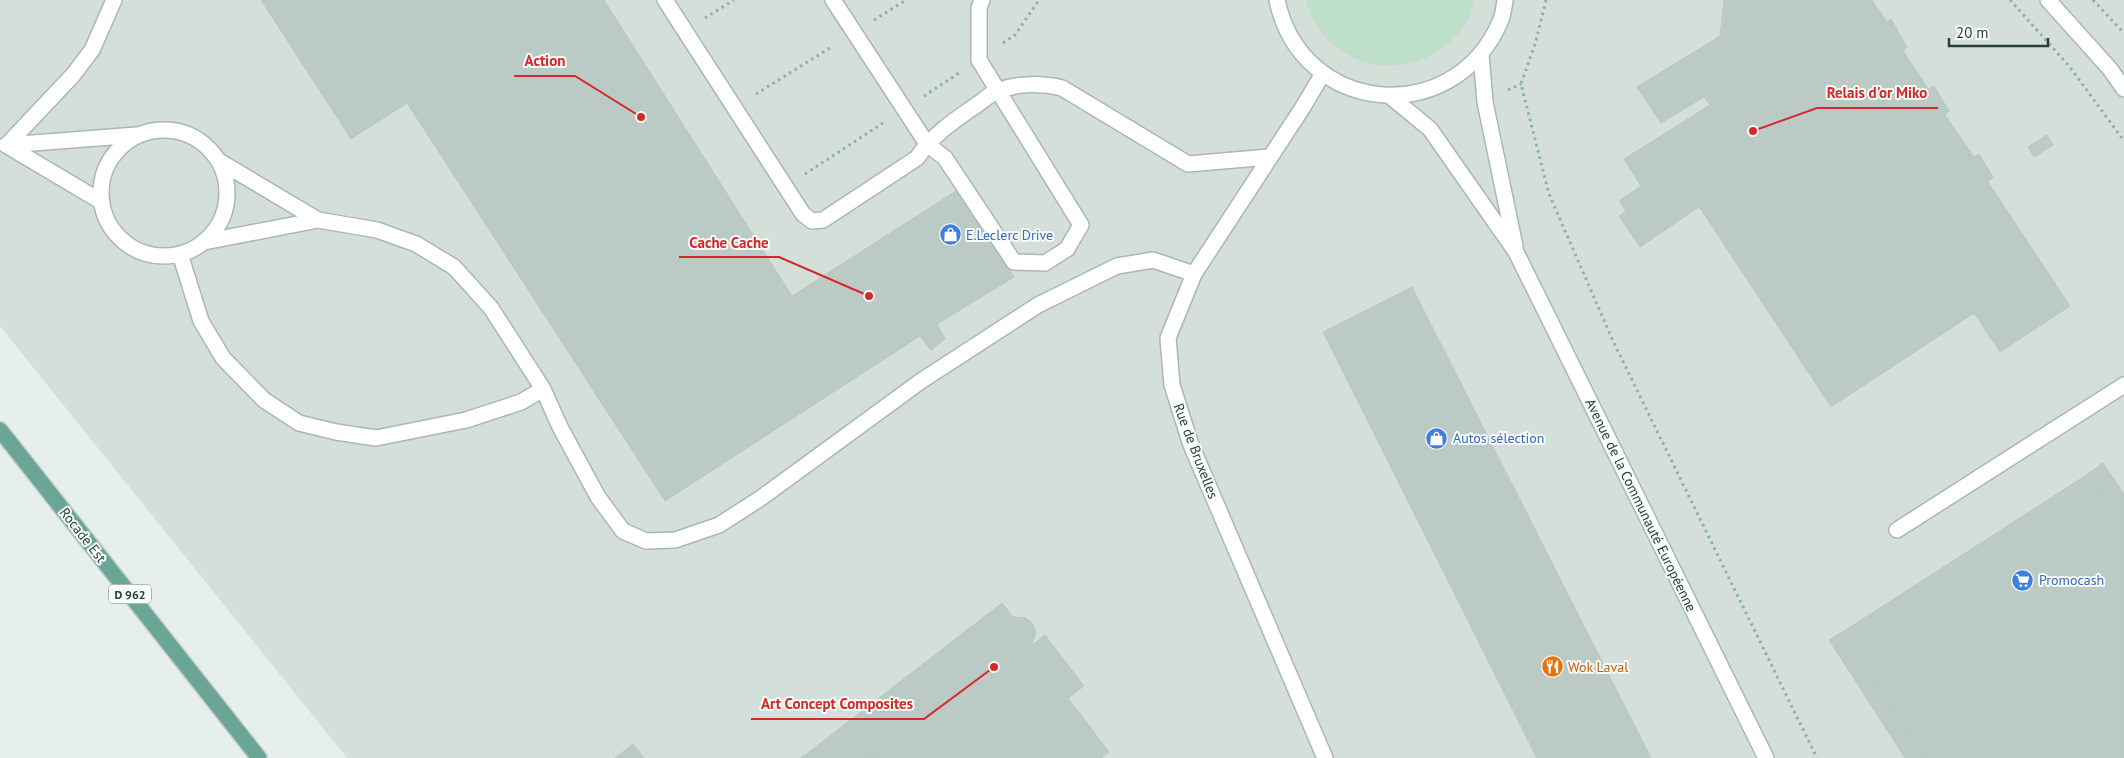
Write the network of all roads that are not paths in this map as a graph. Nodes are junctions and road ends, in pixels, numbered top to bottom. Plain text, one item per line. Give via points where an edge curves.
1 (114, 0) edge
2 (665, 0) edge
3 (833, 0) edge
4 (1277, 0) edge
5 (1505, 0) edge
6 (2048, 0) edge
7 (981, 4) edge
8 (1481, 54) junction
9 (1322, 75) junction
10 (2124, 89) edge
11 (996, 91) junction
12 (1391, 97) junction
13 (140, 135) junction
14 (3, 144) edge
15 (927, 144) junction
16 (1269, 157) junction
17 (219, 161) junction
18 (102, 202) junction
19 (318, 220) junction
20 (204, 242) junction
21 (1516, 252) junction
22 (180, 254) junction
23 (1194, 274) junction
24 (2124, 385) edge
25 (543, 389) junction
26 (0, 430) edge
27 (1897, 530) dead end
28 (259, 758) edge
29 (1325, 758) edge
30 (1766, 758) edge

1 - 14 street via 92,50 72,75
2 - 15 street via 803,214 812,221 823,220 917,158
3 - 15 street
4 - 9 street via 1281,21 1298,51
5 - 8 street via 1500,22
6 - 10 street
7 - 11 street via 979,60
8 - 12 street via 1441,86
8 - 21 street, Avenue de la Communauté Européenne via 1485,102
9 - 12 street via 1355,91
9 - 16 street, Rue de Bruxelles
11 - 15 street via 943,128
11 - 15 street via 1081,225 1067,249 1045,263 1014,262 945,158
11 - 16 street via 1045,84 1062,88 1188,164
12 - 21 street, Avenue de la Communauté Européenne via 1430,129
13 - 14 street
13 - 17 street via 169,130 184,133 198,139
13 - 18 street via 114,155 102,185
14 - 18 street
16 - 23 street, Rue de Bruxelles
17 - 19 street
17 - 20 street via 226,177 224,212
18 - 22 street via 107,219 129,245 145,253
19 - 20 street
19 - 25 street via 377,230 408,241 454,267 491,308
20 - 22 street
21 - 30 street, Avenue de la Communauté Européenne
22 - 25 street via 200,321 223,358 264,400 299,423 376,438 466,420 521,402
23 - 25 street via 1152,260 1118,266 1038,305 921,381 761,498 719,525 675,540 646,541 623,531 598,497
23 - 29 street, Rue de Bruxelles via 1168,338 1172,385 1191,445
24 - 27 street
26 - 28 main road, Rocade Est / D 962

